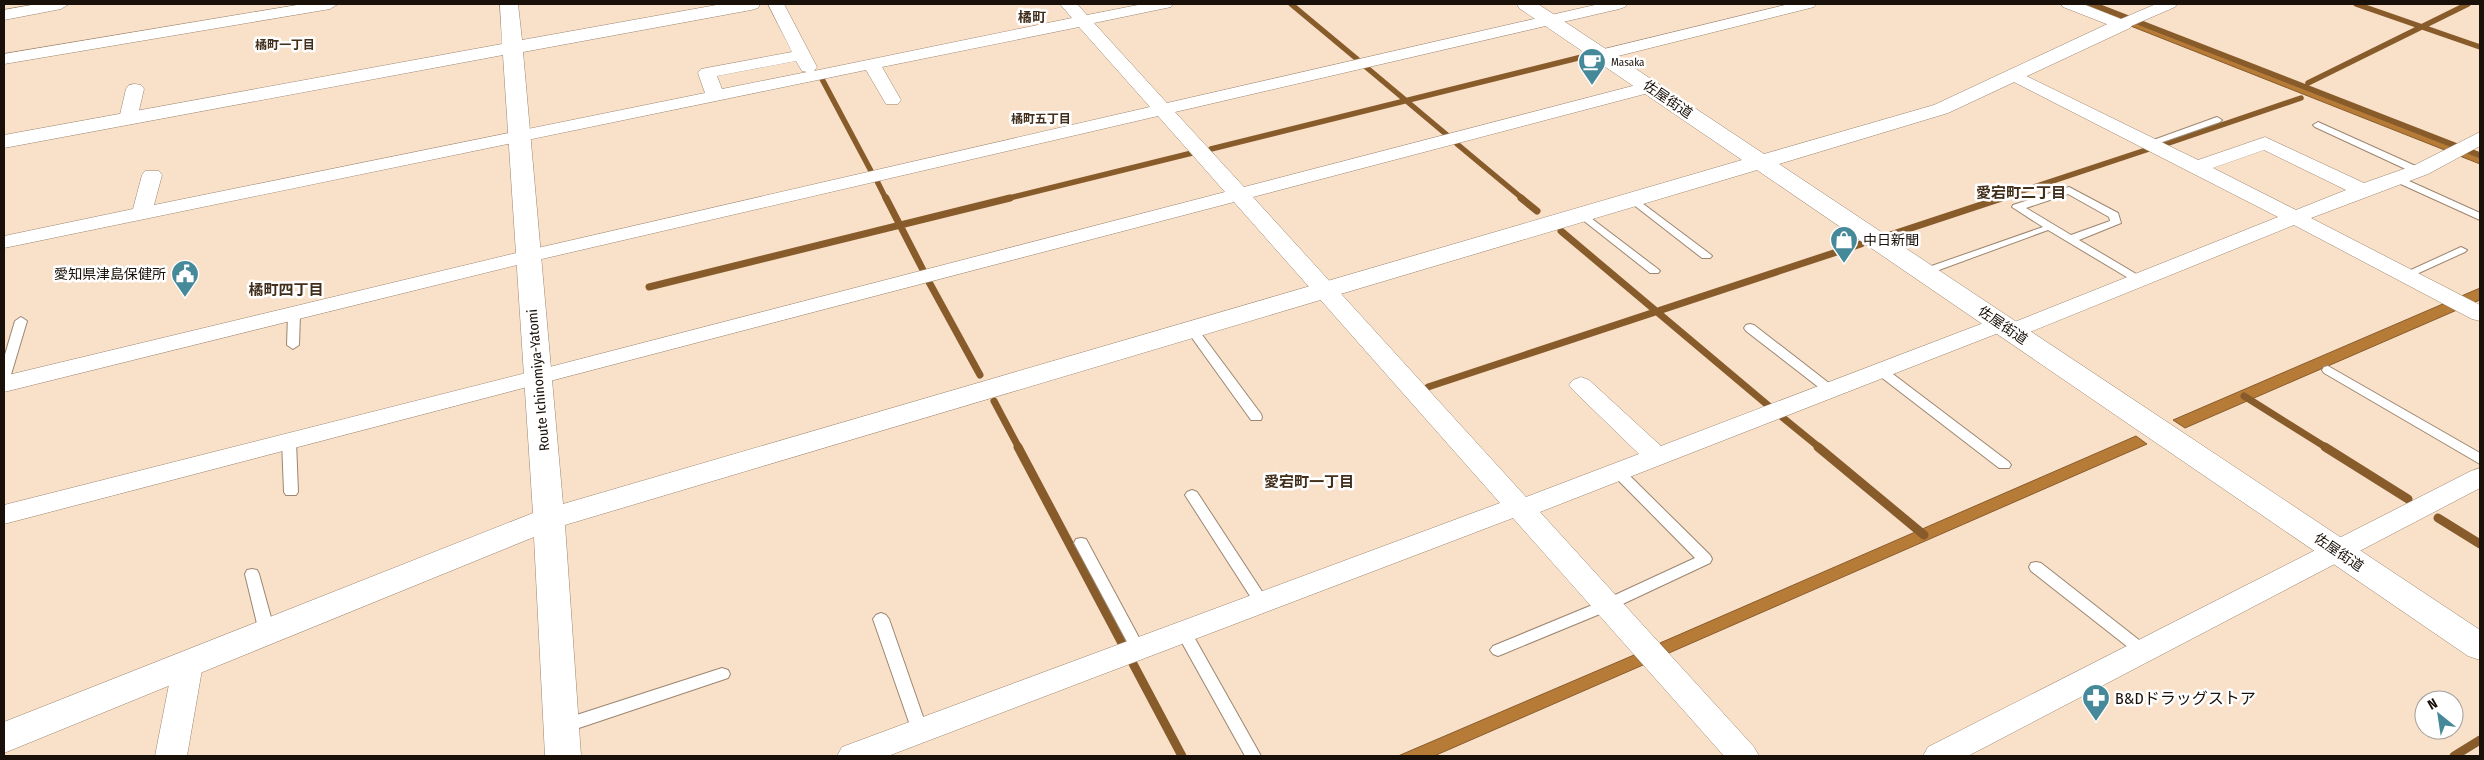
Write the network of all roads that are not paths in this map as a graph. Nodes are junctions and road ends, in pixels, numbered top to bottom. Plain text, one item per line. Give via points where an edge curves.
1 (28, 4) edge
2 (61, 4) edge
3 (330, 4) edge
4 (509, 4) edge
5 (751, 4) edge
6 (776, 4) edge
7 (1068, 4) edge
8 (1165, 4) edge
9 (1526, 4) edge
10 (1620, 4) edge
11 (1808, 4) edge
12 (2069, 4) edge
13 (2169, 4) edge
14 (4, 8) edge
15 (4, 15) edge
16 (1550, 20) junction
17 (1083, 21) junction
18 (2127, 22) junction
19 (514, 48) junction
20 (802, 54) junction
21 (1602, 55) junction
22 (4, 59) edge
23 (871, 64) junction
24 (2014, 75) junction
25 (812, 76) junction
26 (1650, 87) junction
27 (135, 90) dead end
28 (715, 96) junction
29 (892, 100) dead end
30 (1162, 109) junction
31 (128, 119) junction
32 (2217, 120) dead end
33 (2318, 125) dead end
34 (520, 136) junction
35 (4, 142) edge
36 (2150, 143) junction
37 (2466, 147) edge
38 (1761, 162) junction
39 (2197, 167) junction
40 (152, 175) dead end
41 (2407, 175) junction
42 (2362, 190) junction
43 (1239, 195) junction
44 (1634, 200) junction
45 (142, 214) junction
46 (1583, 215) junction
47 (2296, 217) junction
48 (2480, 217) edge
49 (2043, 230) dead end
50 (2070, 239) junction
51 (4, 242) edge
52 (2461, 250) dead end
53 (528, 256) junction
54 (1706, 256) dead end
55 (1654, 271) dead end
56 (1924, 272) junction
57 (2406, 275) junction
58 (2139, 280) junction
59 (1326, 292) junction
60 (2466, 307) edge
61 (294, 314) junction
62 (21, 321) dead end
63 (1750, 328) dead end
64 (2007, 328) junction
65 (1192, 332) junction
66 (293, 345) dead end
67 (2328, 370) dead end
68 (1881, 371) junction
69 (4, 378) edge
70 (538, 378) junction
71 (4, 384) edge
72 (1581, 385) dead end
73 (1830, 390) junction
74 (1256, 417) dead end
75 (289, 442) junction
76 (1658, 457) junction
77 (2480, 459) edge
78 (2004, 465) dead end
79 (1618, 472) junction
80 (2480, 477) edge
81 (291, 492) dead end
82 (1192, 495) dead end
83 (1520, 508) junction
84 (4, 515) edge
85 (549, 520) junction
86 (1081, 543) dead end
87 (2337, 550) junction
88 (2036, 567) dead end
89 (252, 574) dead end
90 (1262, 602) junction
91 (1607, 605) junction
92 (881, 619) dead end
93 (267, 632) junction
94 (1184, 632) junction
95 (2480, 647) edge
96 (1138, 649) junction
97 (1498, 650) dead end
98 (2143, 651) junction
99 (188, 664) junction
100 (722, 674) dead end
101 (562, 727) junction
102 (920, 731) junction
103 (4, 738) edge
104 (171, 756) edge
105 (563, 756) edge
106 (853, 756) edge
107 (1253, 756) edge
108 (1743, 756) edge
109 (1939, 756) edge

1 - 14 street
2 - 15 street
3 - 22 street
4 - 19 street, Route Ichinomiya-Yatomi
5 - 19 street
6 - 20 street
7 - 17 street
8 - 17 street
9 - 16 street, 佐屋街道
10 - 16 street
11 - 21 street
12 - 18 street
13 - 18 street
16 - 21 street, 佐屋街道
16 - 30 street
17 - 23 street
17 - 30 street
18 - 24 street
19 - 31 street
19 - 34 street, Route Ichinomiya-Yatomi
20 - 25 street
20 - 28 street via 707,73
21 - 26 street, 佐屋街道
23 - 25 street
23 - 29 street
24 - 36 street
24 - 38 street via 1941,109
25 - 28 street
26 - 38 street, 佐屋街道
26 - 43 street
27 - 31 street
28 - 34 street
30 - 43 street
30 - 53 street
31 - 35 street
32 - 36 lane
33 - 41 lane
34 - 45 street
34 - 53 street, Route Ichinomiya-Yatomi
36 - 39 street
37 - 41 street
38 - 44 street
38 - 56 street, 佐屋街道
39 - 42 street via 2265,143
39 - 47 street
40 - 45 street
41 - 42 street
41 - 48 lane
42 - 47 street
43 - 59 street
43 - 70 street
44 - 46 street
44 - 54 lane
45 - 51 street
46 - 55 lane
46 - 59 street
47 - 57 street
47 - 58 street
49 - 56 lane
50 - 50 lane via 2025,212 2017,207 2069,190 2114,215 2116,223
50 - 58 lane
52 - 57 lane
53 - 61 street
53 - 70 street, Route Ichinomiya-Yatomi
56 - 64 street, 佐屋街道
57 - 60 street
58 - 64 street
59 - 65 street
59 - 83 street
61 - 66 lane
61 - 71 street
62 - 69 lane
63 - 73 lane
64 - 68 street
64 - 87 street, 佐屋街道
65 - 74 lane
65 - 85 street
67 - 77 lane
68 - 73 street
68 - 78 lane
70 - 75 street
70 - 85 street, Route Ichinomiya-Yatomi
72 - 76 street
73 - 76 street
75 - 81 lane
75 - 84 street
76 - 79 street
79 - 83 street
79 - 91 lane via 1705,559
80 - 87 street
82 - 90 lane
83 - 90 street
83 - 91 street
85 - 93 street
85 - 101 street, Route Ichinomiya-Yatomi
86 - 96 lane
87 - 95 street, 佐屋街道
87 - 98 street
88 - 98 lane
89 - 93 lane
90 - 94 street
91 - 97 lane
91 - 108 street
92 - 102 lane
93 - 99 street
94 - 96 street
94 - 107 lane
96 - 102 street
98 - 109 street
99 - 103 street
99 - 104 street
100 - 101 lane
101 - 105 street, Route Ichinomiya-Yatomi
102 - 106 street

